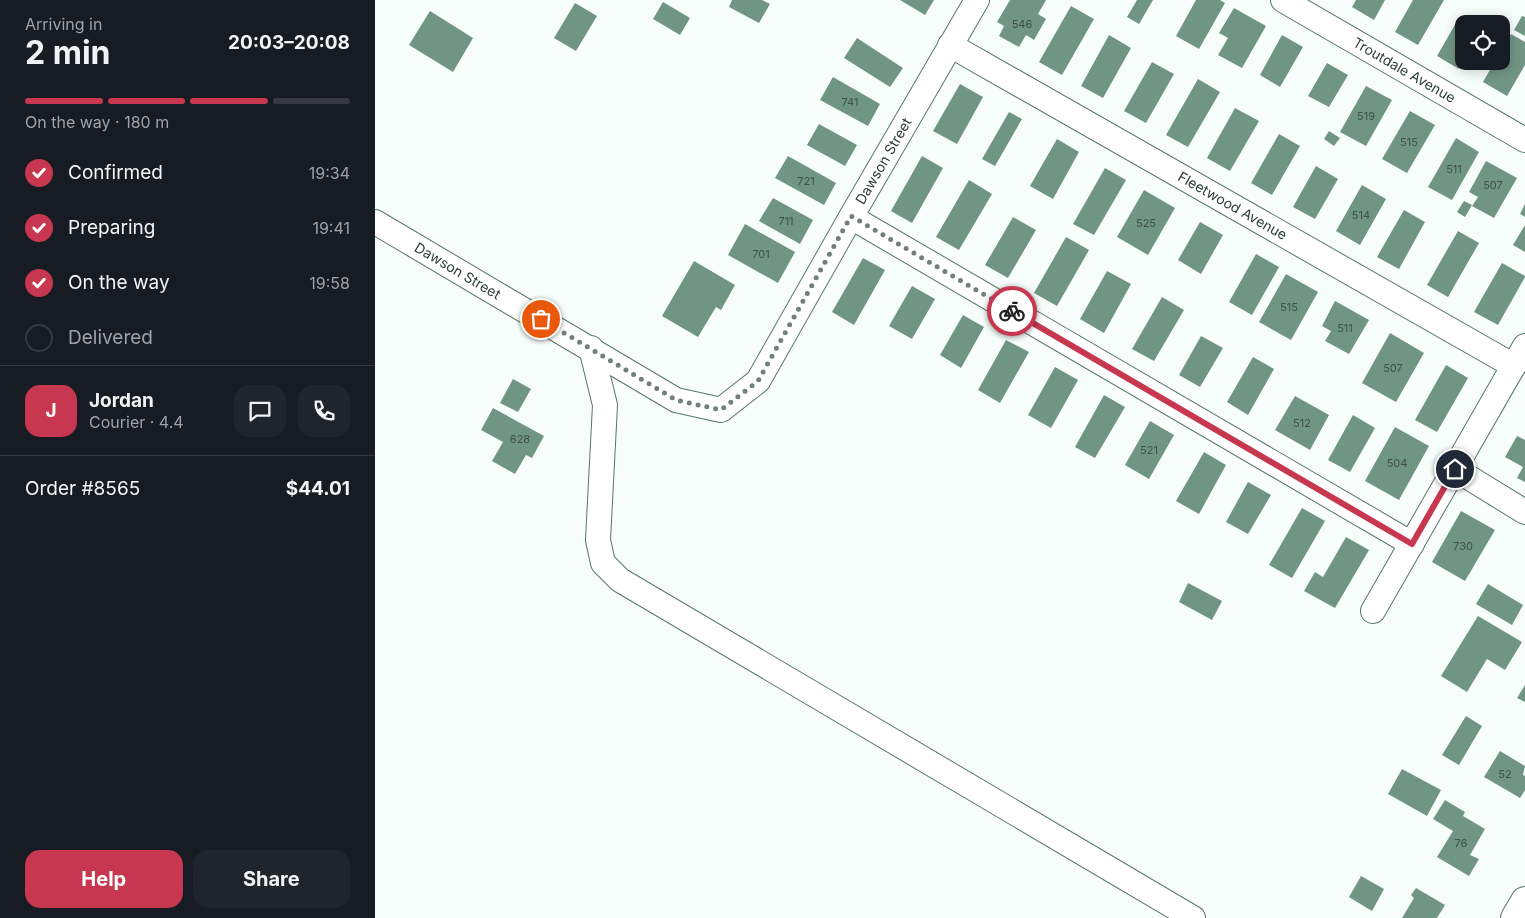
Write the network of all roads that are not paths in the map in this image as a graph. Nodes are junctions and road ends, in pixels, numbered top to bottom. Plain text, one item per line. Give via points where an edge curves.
1 (977, 0) edge
2 (1283, 0) edge
3 (950, 45) junction
4 (1525, 140) edge
5 (851, 216) junction
6 (375, 222) edge
7 (591, 348) junction
8 (1519, 356) edge
9 (1455, 469) junction
10 (1525, 512) edge
11 (1412, 544) junction
12 (1373, 611) dead end
13 (1525, 901) edge
14 (1193, 918) edge
15 (1515, 918) edge

1 - 3 street, Dawson Street
2 - 4 street, Troutdale Avenue
3 - 5 street, Dawson Street
3 - 8 street, Fleetwood Avenue
5 - 7 street, Dawson Street via 758,381 721,410 676,400
5 - 11 street
6 - 7 street, Dawson Street
7 - 14 street via 605,405 598,540 603,562 620,580
8 - 9 street
9 - 10 street
9 - 11 street
11 - 12 street
13 - 15 main road

